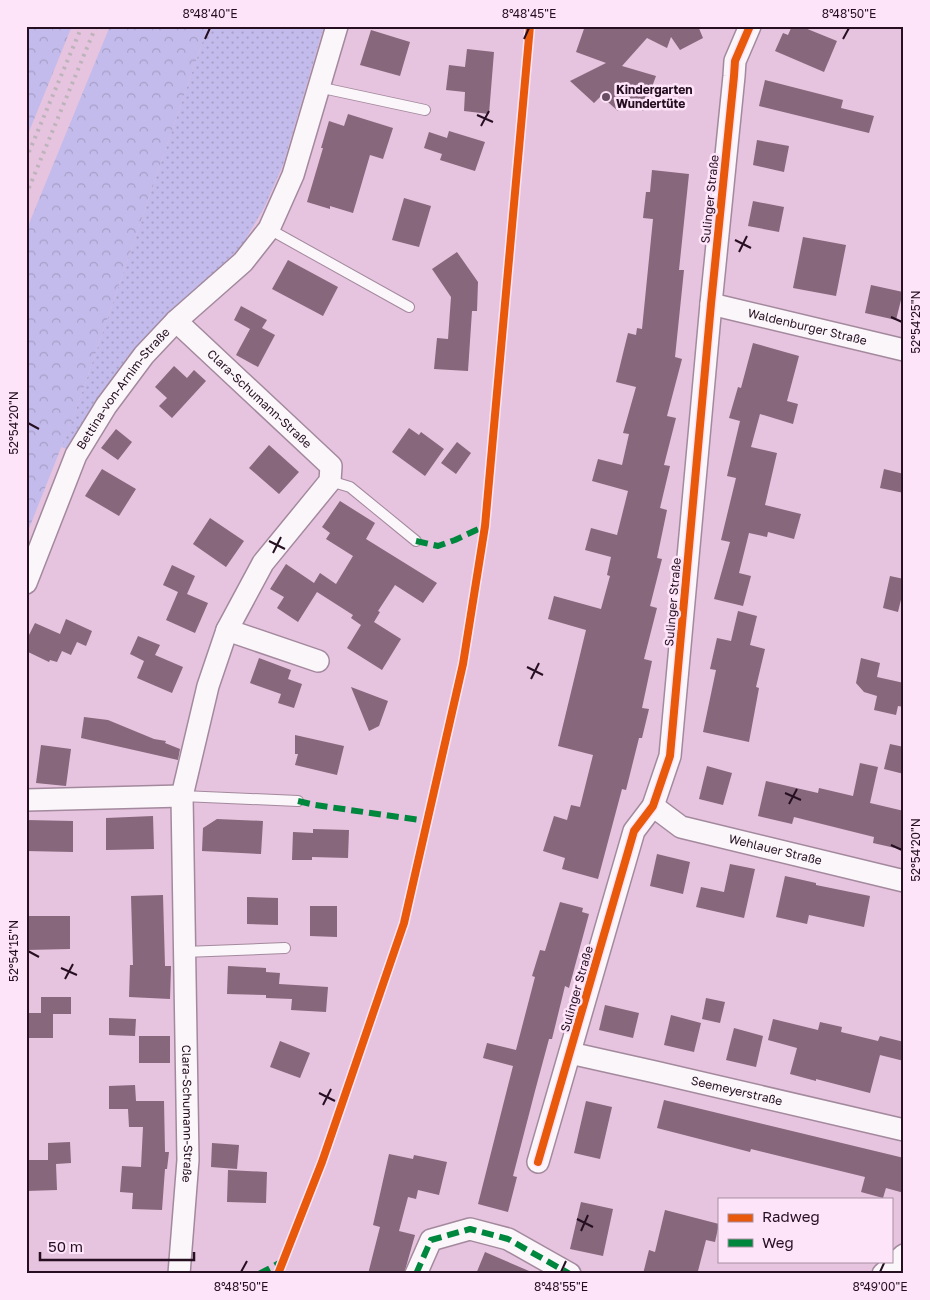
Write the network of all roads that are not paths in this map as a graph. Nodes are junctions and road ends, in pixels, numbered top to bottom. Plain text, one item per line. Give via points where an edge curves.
1 (337, 26) edge
2 (750, 26) edge
3 (318, 87) junction
4 (425, 110) dead end
5 (269, 229) junction
6 (711, 304) junction
7 (409, 307) dead end
8 (176, 321) junction
9 (904, 350) edge
10 (330, 481) junction
11 (416, 541) dead end
12 (26, 583) edge
13 (227, 630) junction
14 (318, 661) dead end
15 (182, 796) junction
16 (26, 800) edge
17 (298, 801) dead end
18 (653, 806) junction
19 (904, 881) edge
20 (285, 948) dead end
21 (184, 952) junction
22 (570, 1054) junction
23 (904, 1130) edge
24 (538, 1162) dead end
25 (904, 1255) edge
26 (179, 1274) edge
27 (416, 1274) edge
28 (570, 1274) edge
29 (883, 1274) edge

1 - 3 street, Bettina-von-Arnim-Straße
2 - 6 street, Sulinger Straße via 735,61
3 - 4 lane
3 - 5 street, Bettina-von-Arnim-Straße via 293,175
5 - 7 lane
5 - 8 street, Bettina-von-Arnim-Straße via 244,262
6 - 9 street, Waldenburger Straße
6 - 18 street, Sulinger Straße via 670,756
8 - 10 street, Clara-Schumann-Straße via 331,466
8 - 12 street, Bettina-von-Arnim-Straße via 144,355 106,406 76,456
10 - 11 lane via 350,487
10 - 13 street, Clara-Schumann-Straße via 263,563
13 - 14 street
13 - 15 street, Clara-Schumann-Straße via 208,686
15 - 16 street
15 - 17 lane
15 - 21 street, Clara-Schumann-Straße
18 - 19 street, Wehlauer Straße via 681,827
18 - 22 street, Sulinger Straße via 634,831
20 - 21 lane
21 - 26 street, Clara-Schumann-Straße via 188,1160
22 - 23 street, Seemeyerstraße
22 - 24 street, Sulinger Straße
25 - 29 street
27 - 28 street via 431,1240 470,1229 508,1239

